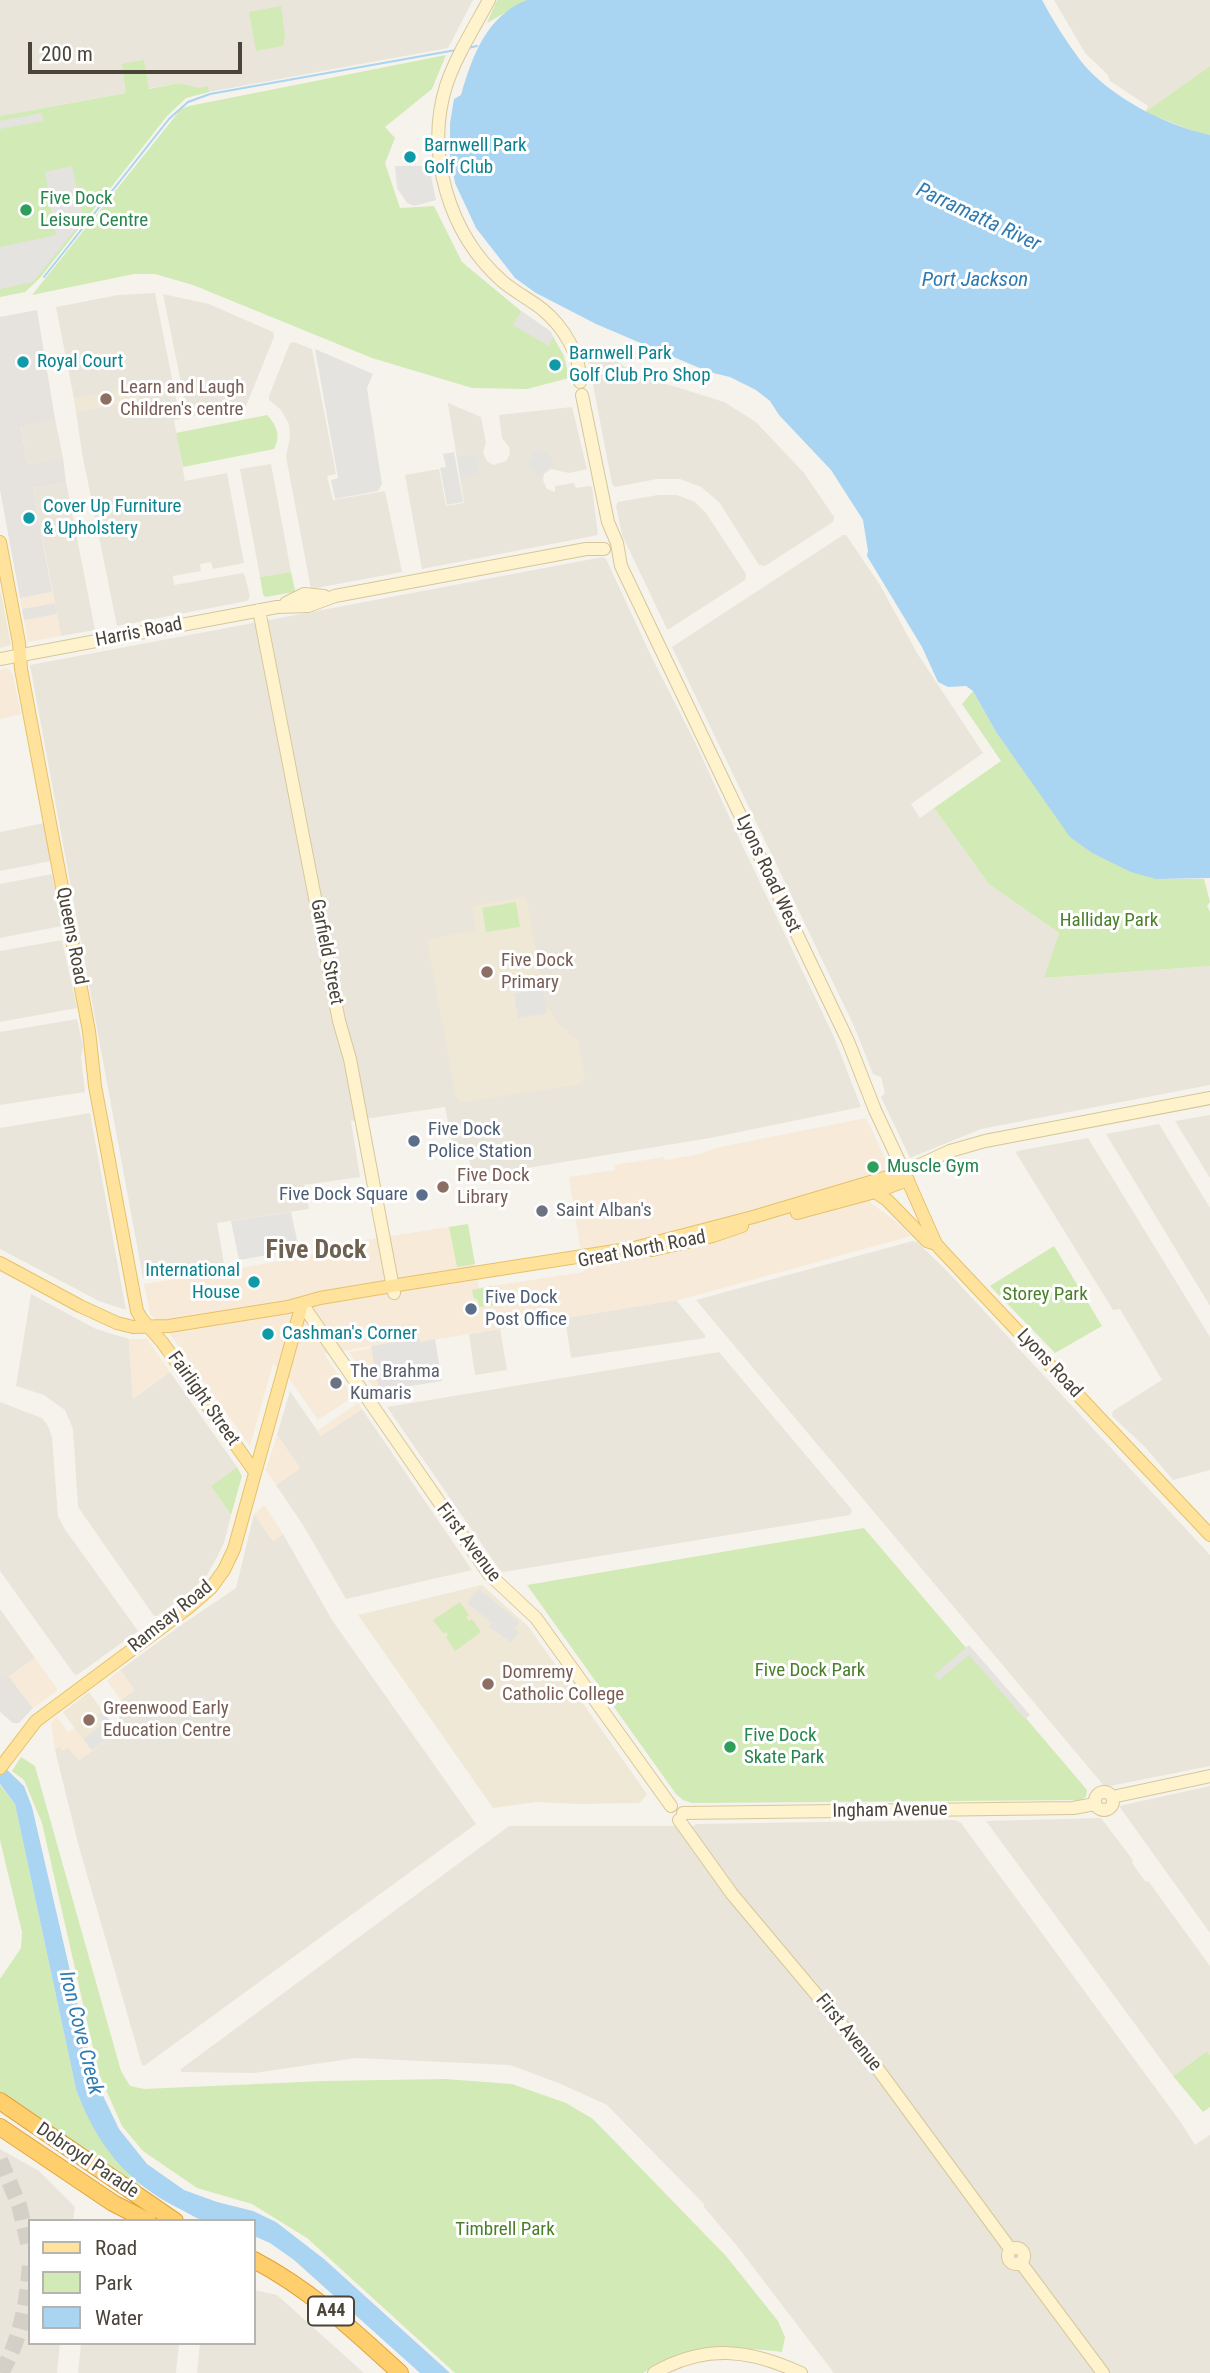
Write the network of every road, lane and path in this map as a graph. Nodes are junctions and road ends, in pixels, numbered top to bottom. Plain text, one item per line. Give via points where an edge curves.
1 (489, 0) edge
2 (0, 542) edge
3 (609, 544) junction
4 (259, 610) junction
5 (20, 656) junction
6 (0, 659) edge
7 (1210, 1098) edge
8 (906, 1176) junction
9 (875, 1192) junction
10 (936, 1244) junction
11 (0, 1263) edge
12 (394, 1290) junction
13 (302, 1304) junction
14 (149, 1327) junction
15 (255, 1472) junction
16 (1210, 1535) edge
17 (2, 1765) edge
18 (1210, 1776) edge
19 (681, 1817) junction
20 (0, 2101) edge
21 (0, 2110) edge
22 (2, 2128) edge
23 (144, 2219) edge
24 (171, 2219) edge
25 (172, 2219) edge
26 (256, 2261) edge
27 (256, 2271) edge
28 (795, 2370) edge
29 (388, 2373) edge
30 (400, 2373) edge
31 (654, 2373) edge
32 (1103, 2373) edge

1 - 3 street via 446,89 438,129 440,166 466,237 492,271 542,309 574,351
2 - 5 main road, Queens Road
3 - 4 street, Harris Road
3 - 8 street, Lyons Road West via 848,1041
4 - 5 street, Harris Road
4 - 12 street, Garfield Street
5 - 6 street, Harris Road
5 - 14 main road, Queens Road via 137,1311
7 - 8 street, Great North Road via 999,1138 969,1146 952,1159
8 - 9 main road, Great North Road
8 - 10 main road, Lyons Road
8 - 12 main road, Great North Road via 634,1248
9 - 10 main road via 927,1241
9 - 12 main road, Great North Road via 672,1247
10 - 16 main road, Lyons Road
11 - 14 main road, Great North Road via 103,1317
12 - 13 main road, Great North Road
13 - 14 main road, Great North Road
13 - 15 main road, Ramsay Road
13 - 19 street, First Avenue via 482,1565 536,1618 671,1806 680,1807
14 - 15 main road, Fairlight Street
15 - 17 main road, Ramsay Road via 229,1562 211,1588 50,1709
18 - 19 street, Ingham Avenue via 1112,1797 1105,1791 1096,1796 1096,1804 1073,1808
19 - 32 street, First Avenue via 732,1894 872,2061 1011,2250 1023,2251 1021,2263
20 - 25 highway, Dobroyd Parade
21 - 24 highway via 118,2193
22 - 23 highway, Dobroyd Parade
26 - 30 highway, A44 via 315,2297
27 - 29 highway, A44 via 297,2295
28 - 31 street via 755,2355 722,2353 685,2359

